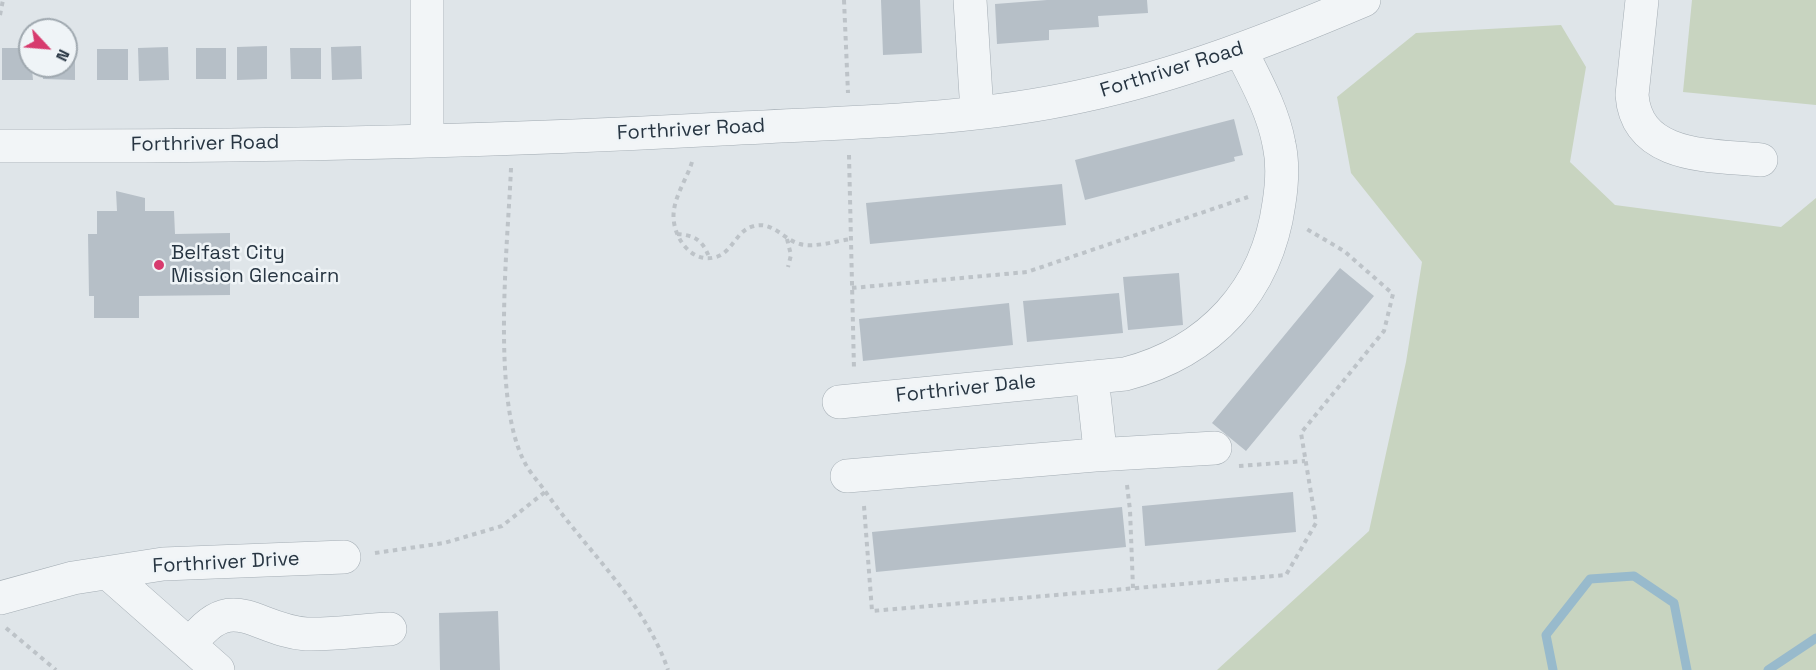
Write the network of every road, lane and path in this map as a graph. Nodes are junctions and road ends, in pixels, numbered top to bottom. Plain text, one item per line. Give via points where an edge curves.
1 (3, 0) edge
2 (428, 0) edge
3 (844, 0) edge
4 (970, 0) edge
5 (1364, 0) edge
6 (1642, 0) edge
7 (0, 15) edge
8 (1240, 51) junction
9 (977, 112) junction
10 (849, 122) junction
11 (701, 130) junction
12 (512, 137) junction
13 (427, 140) junction
14 (0, 146) edge
15 (1761, 160) dead end
16 (849, 184) dead end
17 (1281, 189) junction
18 (1303, 227) dead end
19 (677, 234) junction
20 (787, 239) junction
21 (851, 239) junction
22 (709, 257) junction
23 (788, 267) dead end
24 (852, 288) junction
25 (1092, 377) junction
26 (847, 401) joint
27 (1215, 448) dead end
28 (1095, 455) junction
29 (1125, 475) dead end
30 (854, 476) joint
31 (545, 492) junction
32 (344, 557) joint
33 (108, 573) junction
34 (1133, 588) junction
35 (0, 598) edge
36 (0, 623) edge
37 (390, 629) dead end
38 (190, 645) junction
39 (56, 670) edge
40 (218, 670) edge
41 (668, 670) edge

1 - 7 path
2 - 13 street
3 - 10 path
4 - 9 street
5 - 8 street, Forthriver Road
6 - 15 street via 1632,95 1639,123 1651,136 1683,152
8 - 9 street, Forthriver Road via 1143,82
8 - 17 street, Forthriver Dale via 1272,118 1280,145
9 - 10 street, Forthriver Road
10 - 11 street, Forthriver Road
11 - 12 street, Forthriver Road
11 - 19 path via 674,210
12 - 13 street, Forthriver Road
12 - 31 path via 507,405 523,461
13 - 14 street, Forthriver Road
16 - 21 path
17 - 24 path via 1027,272
17 - 25 street, Forthriver Dale via 1270,246 1260,270 1228,317 1170,359 1125,374
18 - 34 path via 1344,251 1393,294 1384,331 1301,433 1316,523 1286,575
19 - 22 path via 687,250 701,258
19 - 22 path via 688,234 700,241
20 - 21 path via 802,245
20 - 22 path via 772,227 755,225 738,235 727,251
20 - 23 path via 791,255
21 - 24 path
24 - 26 path
25 - 26 street, Forthriver Dale
25 - 28 street via 1099,441
27 - 28 street
28 - 30 street
29 - 34 path
30 - 34 path via 873,611
31 - 32 path via 502,526 444,543
31 - 41 path via 629,599 660,648
32 - 33 street, Forthriver Drive via 220,560
33 - 35 street, Forthriver Drive via 73,578
33 - 38 street, Forthriver Drive
36 - 39 path
37 - 38 street via 307,634 243,615 218,618 203,627
38 - 40 street, Forthriver Drive

